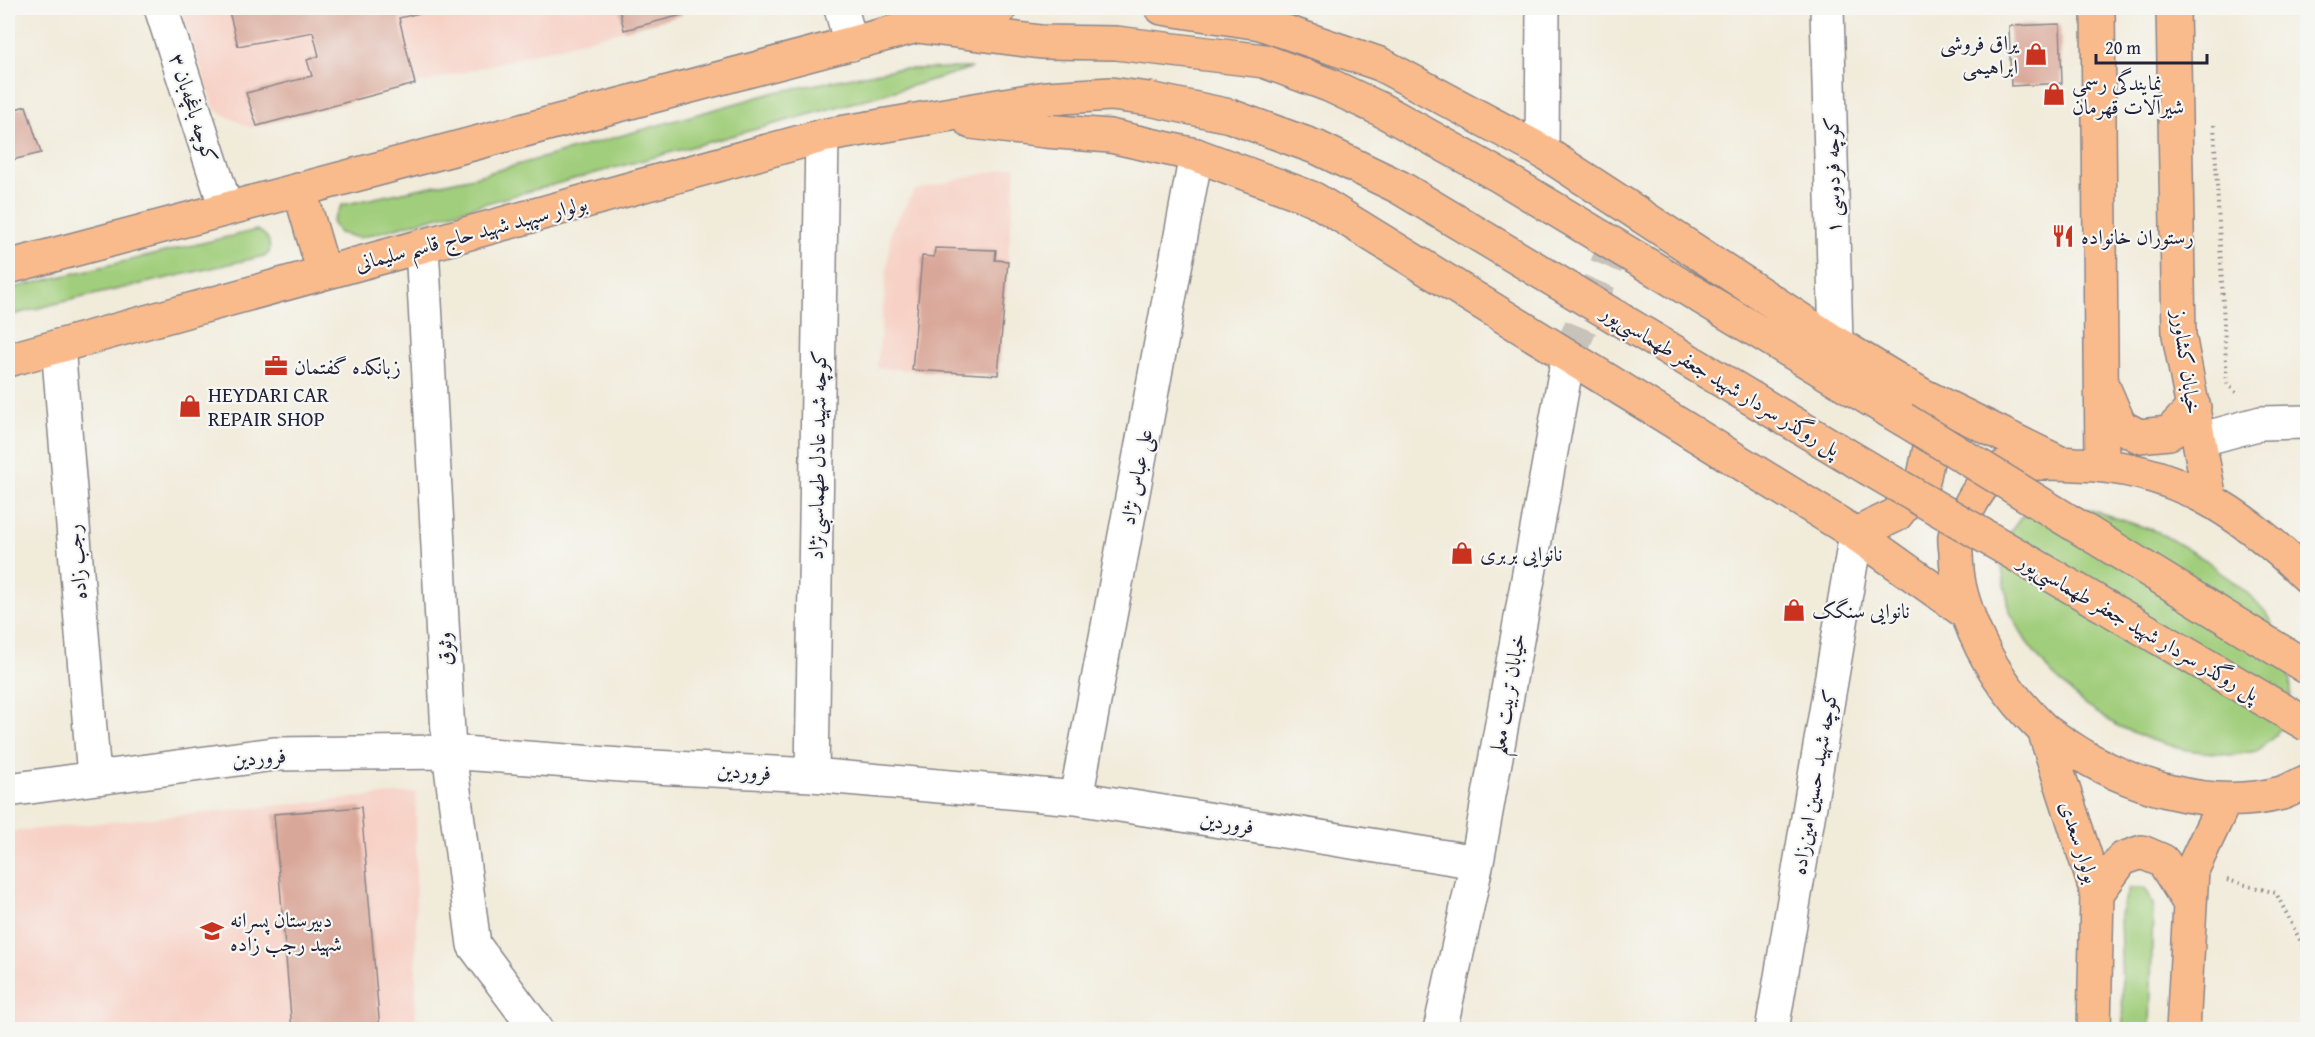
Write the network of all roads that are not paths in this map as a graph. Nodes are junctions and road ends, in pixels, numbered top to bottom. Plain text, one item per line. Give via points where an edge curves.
1 (161, 8) edge
2 (841, 8) edge
3 (1000, 8) edge
4 (1169, 8) edge
5 (1543, 8) edge
6 (1827, 8) edge
7 (2098, 8) edge
8 (2174, 8) edge
9 (917, 26) junction
10 (851, 44) junction
11 (936, 117) junction
12 (822, 136) junction
13 (1542, 151) junction
14 (1196, 155) junction
15 (300, 191) junction
16 (226, 208) junction
17 (422, 246) junction
18 (8, 267) edge
19 (324, 273) junction
20 (1836, 343) junction
21 (58, 346) junction
22 (1568, 357) junction
23 (8, 360) edge
24 (2101, 381) junction
25 (1913, 407) junction
26 (2194, 407) junction
27 (2307, 422) edge
28 (2199, 440) junction
29 (2060, 463) junction
30 (2102, 464) junction
31 (2210, 499) junction
32 (1856, 534) junction
33 (2307, 577) edge
34 (1968, 614) junction
35 (2307, 668) edge
36 (2307, 725) edge
37 (2044, 730) junction
38 (449, 752) junction
39 (812, 775) junction
40 (94, 777) junction
41 (8, 790) edge
42 (2300, 792) edge
43 (1076, 798) junction
44 (2225, 800) junction
45 (1477, 861) junction
46 (2097, 893) junction
47 (2190, 904) junction
48 (537, 1029) edge
49 (1440, 1029) edge
50 (1772, 1029) edge
51 (2094, 1029) edge
52 (2183, 1029) edge

1 - 16 street, کوچه باغچه‌بان ۳
2 - 10 street
3 - 9 main road
4 - 13 main road via 1260,23 1380,64
5 - 13 street
6 - 20 street, کوچه فردوسی ۱
7 - 24 main road
8 - 26 main road, خیابان کشاورز via 2179,335
9 - 10 main road
9 - 25 main road via 1041,42 1116,43 1264,61 1329,85 1380,109
10 - 15 main road
11 - 12 main road, بولوار سپهبد شهید حاج قاسم سلیمانی
11 - 14 main road via 1110,136
11 - 36 main road, پل روگذر سردار شهید جعفر طهماسبی‌پور, bridge via 1046,98 1111,94 1230,116 1318,148 1399,187
12 - 17 main road, بولوار سپهبد شهید حاج قاسم سلیمانی
12 - 39 street, کوچه شهید عادل طهماسبی‌نژاد
13 - 20 main road
14 - 22 main road via 1314,199
14 - 43 street, علی عباس نژاد
15 - 16 main road
15 - 19 main road
16 - 18 main road
17 - 19 main road, بولوار سپهبد شهید حاج قاسم سلیمانی
17 - 38 street, وثوق
19 - 21 main road, بولوار سپهبد شهید حاج قاسم سلیمانی
20 - 25 main road
21 - 23 main road, بولوار سپهبد شهید حاج قاسم سلیمانی
21 - 40 street, رجب زاده
22 - 32 main road
22 - 45 street, خیابان تربیت معلم
24 - 26 main road via 2120,426 2139,436 2169,433
24 - 30 main road
25 - 29 main road
25 - 32 main road via 1932,438 1923,481 1896,515
25 - 35 main road, bridge
26 - 28 main road, خیابان کشاورز
27 - 28 street via 2261,423
28 - 31 main road, خیابان کشاورز
29 - 30 main road
29 - 34 main road via 2002,468 1977,492 1955,536 1958,586
30 - 31 main road via 2172,481
31 - 33 main road via 2281,550
32 - 34 main road
32 - 50 street, کوچه شهید حسین امین‌زاده
34 - 37 main road via 1976,639 2008,690
37 - 44 main road via 2091,762 2128,779 2179,794
37 - 46 main road, بولوار سعدی
38 - 39 street, فروردین
38 - 40 street, فروردین via 274,754
38 - 48 street, وثوق via 474,945
39 - 43 street, فروردین
40 - 41 street, فروردین
42 - 44 main road
43 - 45 street, فروردین
44 - 47 main road via 2192,870
45 - 49 street, خیابان تربیت معلم
46 - 47 main road via 2122,860 2142,852 2163,861
46 - 51 main road, بولوار سعدی
47 - 52 main road

